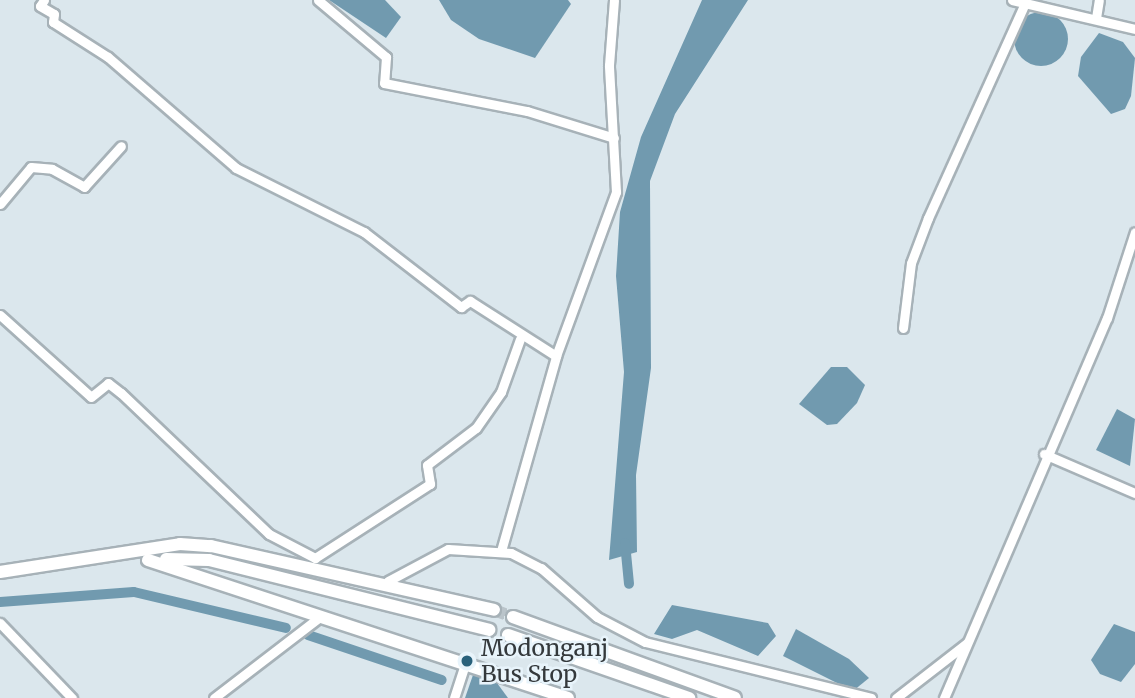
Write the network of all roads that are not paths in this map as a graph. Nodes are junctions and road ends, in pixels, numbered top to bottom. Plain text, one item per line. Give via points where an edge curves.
1 (44, 0) edge
2 (318, 0) edge
3 (614, 0) edge
4 (1012, 0) edge
5 (1099, 0) edge
6 (1024, 5) junction
7 (1096, 18) junction
8 (1135, 29) edge
9 (614, 138) junction
10 (121, 146) dead end
11 (0, 204) edge
12 (1135, 232) edge
13 (1133, 242) edge
14 (0, 316) edge
15 (903, 328) dead end
16 (520, 339) junction
17 (556, 356) junction
18 (1044, 454) junction
19 (1135, 493) edge
20 (501, 551) junction
21 (113, 558) junction
22 (148, 560) junction
23 (0, 572) edge
24 (388, 581) junction
25 (494, 610) tunnel mouth
26 (321, 616) junction
27 (513, 617) tunnel mouth
28 (0, 623) edge
29 (488, 629) dead end
30 (508, 635) dead end
31 (967, 643) junction
32 (465, 664) junction
33 (72, 698) edge
34 (214, 698) edge
35 (454, 698) edge
36 (568, 698) edge
37 (689, 698) edge
38 (735, 698) edge
39 (871, 698) edge
40 (896, 698) edge
41 (944, 698) edge

1 - 16 street via 40,6 54,14 52,22 108,57 236,168 364,232 422,281 461,307 470,301
2 - 9 street via 386,57 384,83 527,111
3 - 9 street via 609,65
4 - 6 street
5 - 7 street
6 - 7 street
6 - 15 street via 911,263
7 - 8 street
9 - 17 street via 611,214
10 - 11 street via 84,187 52,169 32,167
12 - 13 street
13 - 18 street via 1107,318
14 - 16 street via 91,397 108,383 269,534 315,558 430,484 427,465 476,428 501,392
16 - 17 street
17 - 20 street
18 - 19 street
18 - 31 street
20 - 24 street via 448,549
20 - 39 street via 541,568 597,617 645,642
21 - 22 main road
21 - 23 main road
21 - 24 main road via 171,545 211,546
22 - 26 main road
22 - 29 main road via 209,560
24 - 25 main road
26 - 32 main road
26 - 34 street
27 - 38 main road
28 - 33 street
30 - 37 main road
31 - 40 street
31 - 41 street
32 - 35 street
32 - 36 main road

